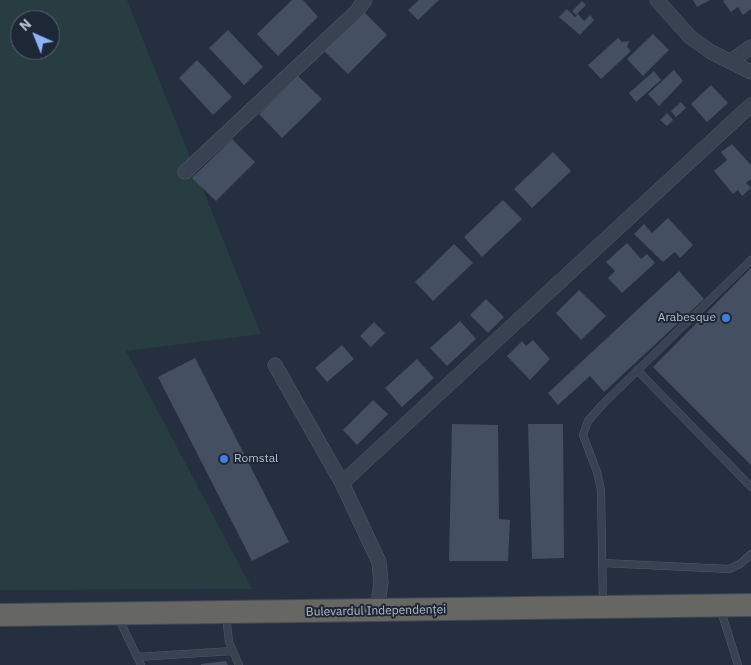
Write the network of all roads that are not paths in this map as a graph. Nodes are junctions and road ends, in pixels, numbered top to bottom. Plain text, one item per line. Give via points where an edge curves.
1 (365, 0) edge
2 (657, 0) edge
3 (751, 47) edge
4 (731, 61) junction
5 (751, 72) edge
6 (751, 105) edge
7 (185, 172) dead end
8 (751, 260) edge
9 (276, 365) dead end
10 (637, 370) junction
11 (342, 483) junction
12 (751, 487) edge
13 (751, 554) edge
14 (602, 563) junction
15 (751, 605) edge
16 (720, 606) junction
17 (603, 607) junction
18 (377, 611) junction
19 (226, 613) junction
20 (116, 614) junction
21 (0, 615) edge
22 (233, 651) junction
23 (137, 657) junction
24 (141, 665) edge
25 (239, 665) edge
26 (738, 665) edge

1 - 7 street
2 - 4 street via 690,37
3 - 4 street
4 - 5 street
6 - 11 street
8 - 10 lane
9 - 11 street
10 - 12 lane
10 - 14 lane via 588,421 583,435 601,490
11 - 18 street via 380,562
13 - 14 lane via 740,564 729,568
14 - 17 lane
15 - 16 highway, Bulevardul Independenței
16 - 17 highway, Bulevardul Independenței
16 - 26 lane
17 - 18 highway, Bulevardul Independenței
18 - 19 highway, Bulevardul Independenței
19 - 20 highway, Bulevardul Independenței
19 - 22 lane
20 - 21 highway, Bulevardul Independenței
20 - 23 lane
22 - 23 lane
22 - 25 lane
23 - 24 lane

